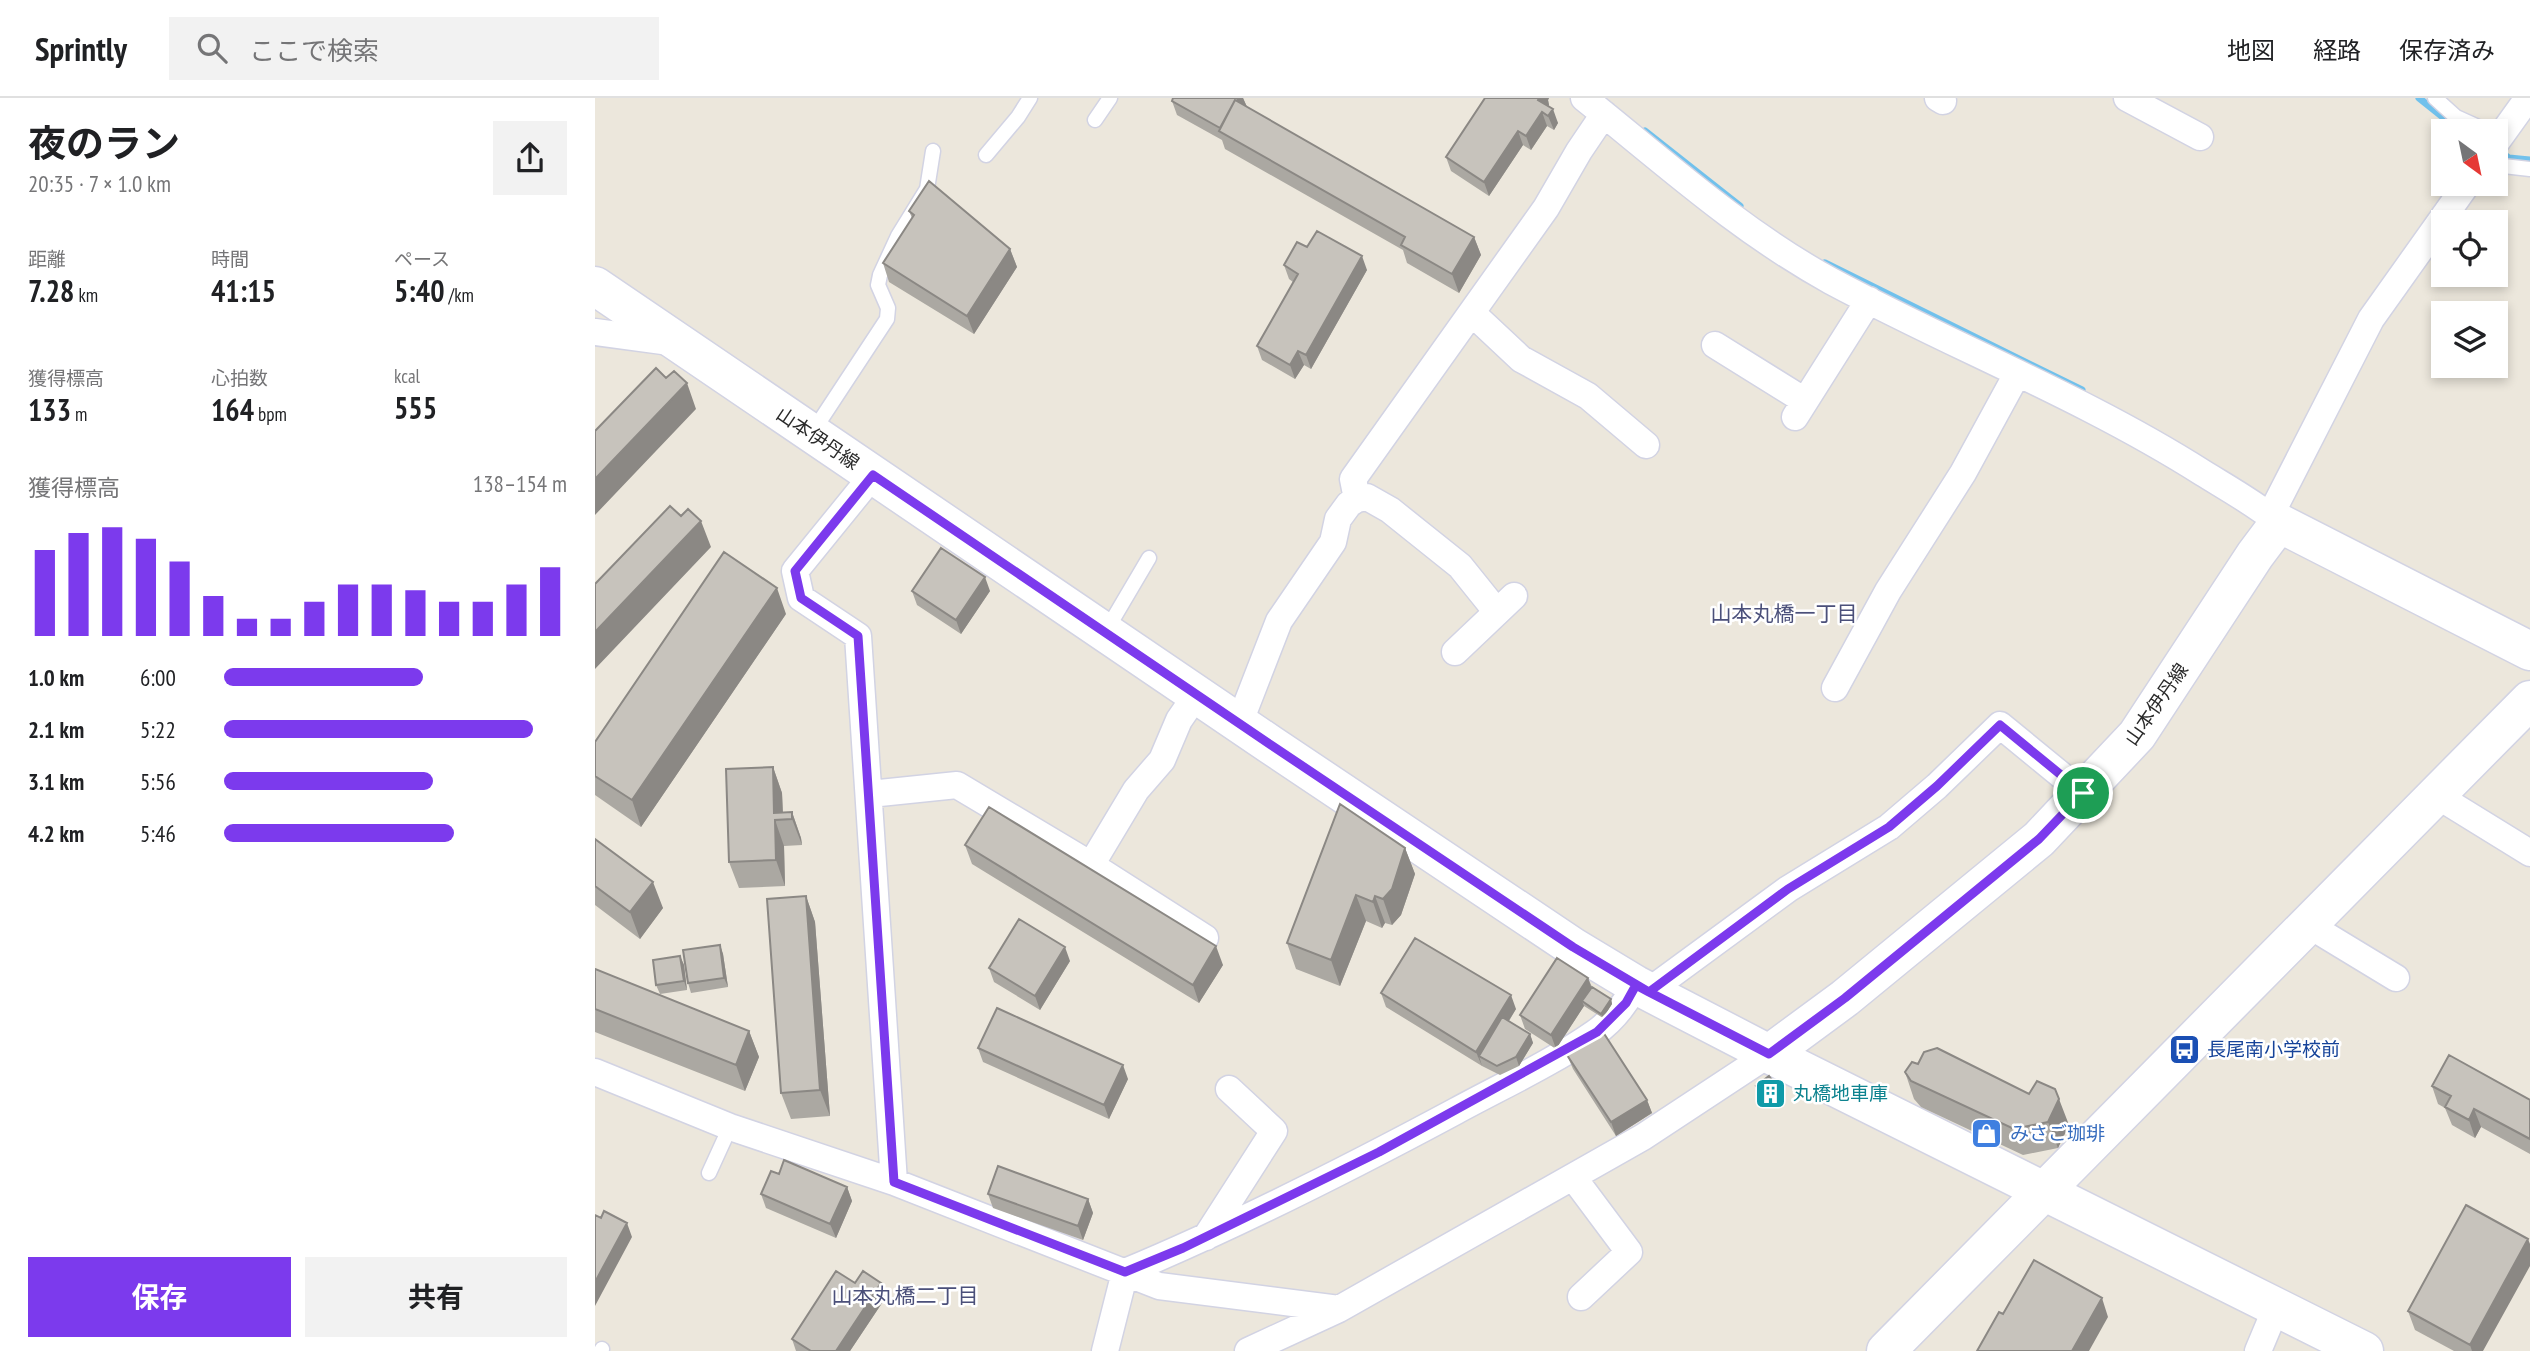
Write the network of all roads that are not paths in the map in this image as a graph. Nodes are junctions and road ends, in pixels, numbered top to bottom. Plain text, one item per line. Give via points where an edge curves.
1 (1030, 98) edge
2 (1110, 98) edge
3 (2435, 98) edge
4 (2528, 98) edge
5 (2130, 99) edge
6 (1594, 106) edge
7 (2460, 119) edge
8 (1095, 120) dead end
9 (2508, 121) edge
10 (2200, 137) dead end
11 (933, 151) dead end
12 (986, 155) dead end
13 (2508, 166) edge
14 (2530, 169) edge
15 (2458, 196) edge
16 (595, 286) edge
17 (1869, 300) junction
18 (1473, 314) junction
19 (597, 335) edge
20 (679, 343) junction
21 (1728, 346) dead end
22 (2017, 374) junction
23 (812, 434) junction
24 (1646, 445) dead end
25 (873, 475) junction
26 (1357, 499) junction
27 (2274, 519) junction
28 (1149, 558) dead end
29 (1106, 631) junction
30 (2530, 651) edge
31 (1455, 652) dead end
32 (1835, 688) dead end
33 (1197, 694) junction
34 (2530, 700) edge
35 (1239, 724) junction
36 (2083, 793) junction
37 (870, 794) junction
38 (2436, 795) junction
39 (2530, 853) edge
40 (1091, 865) junction
41 (2307, 924) junction
42 (1205, 938) edge
43 (2396, 978) dead end
44 (1642, 988) junction
45 (1769, 1054) junction
46 (596, 1074) edge
47 (1229, 1089) dead end
48 (730, 1127) junction
49 (709, 1173) dead end
50 (1573, 1177) junction
51 (894, 1182) junction
52 (2044, 1191) junction
53 (1206, 1237) junction
54 (1125, 1272) junction
55 (1581, 1297) dead end
56 (1339, 1308) junction
57 (2276, 1308) junction
58 (1105, 1351) edge
59 (1248, 1351) edge
60 (1886, 1351) edge
61 (2257, 1351) edge
62 (2364, 1351) edge

1 - 12 lane
2 - 8 lane
3 - 7 lane
4 - 9 street
5 - 10 street
6 - 17 street via 1747,230
6 - 18 street via 1579,152
11 - 23 lane via 927,189 898,236 877,285 888,308 887,319
13 - 14 lane
15 - 27 street via 2371,319
16 - 20 main road, 山本伊丹線
17 - 21 street via 1800,409
17 - 22 street
18 - 24 street via 1521,359 1588,396
18 - 26 street via 1353,480
19 - 20 street
20 - 23 main road, 山本伊丹線
22 - 27 street via 2175,455
22 - 32 street
23 - 25 main road, 山本伊丹線
25 - 29 main road, 山本伊丹線
25 - 37 street via 795,571 801,598 858,636
26 - 31 street via 1367,497 1390,510 1506,604
26 - 35 street via 1338,519 1333,542 1279,621
27 - 30 main road
27 - 36 main road, 山本伊丹線 via 2137,735
28 - 29 lane
29 - 33 main road, 山本伊丹線
33 - 35 main road, 山本伊丹線
33 - 40 street via 1179,720 1162,760 1136,790
34 - 38 main road
35 - 44 main road, 山本伊丹線 via 1573,947
36 - 44 street via 2000,725 1889,827
36 - 45 main road, 山本伊丹線 via 2029,848
37 - 40 street via 957,785
37 - 51 street
38 - 39 street
38 - 41 main road
40 - 42 street
41 - 43 street
41 - 52 main road
44 - 45 main road, 山本伊丹線
44 - 53 street via 1597,1032 1557,1056 1379,1152
45 - 50 street
45 - 52 main road
46 - 48 street
47 - 53 street via 1274,1131
48 - 49 lane
48 - 51 street
50 - 55 street via 1629,1252
50 - 56 street
51 - 54 street
52 - 57 main road
52 - 60 main road
53 - 54 street
54 - 56 street via 1159,1286
54 - 58 street
56 - 59 street
57 - 61 street
57 - 62 main road

